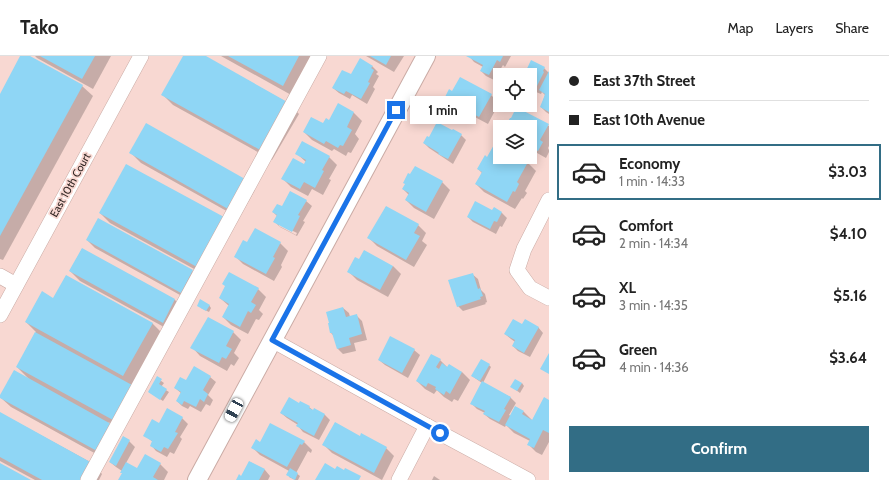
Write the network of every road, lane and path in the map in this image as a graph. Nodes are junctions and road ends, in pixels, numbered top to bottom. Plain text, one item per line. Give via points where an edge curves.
1 (141, 56) edge
2 (319, 56) edge
3 (426, 56) edge
4 (549, 200) edge
5 (0, 276) edge
6 (16, 285) junction
7 (549, 298) edge
8 (0, 315) edge
9 (272, 340) junction
10 (427, 426) junction
11 (88, 480) edge
12 (197, 480) edge
13 (399, 480) edge
14 (528, 480) edge

1 - 6 street, East 10th Court
2 - 11 street
3 - 9 street
4 - 7 street via 524,249 517,270 530,288
5 - 6 street
6 - 8 street, East 10th Court
9 - 10 street
9 - 12 street
10 - 13 street
10 - 14 street

